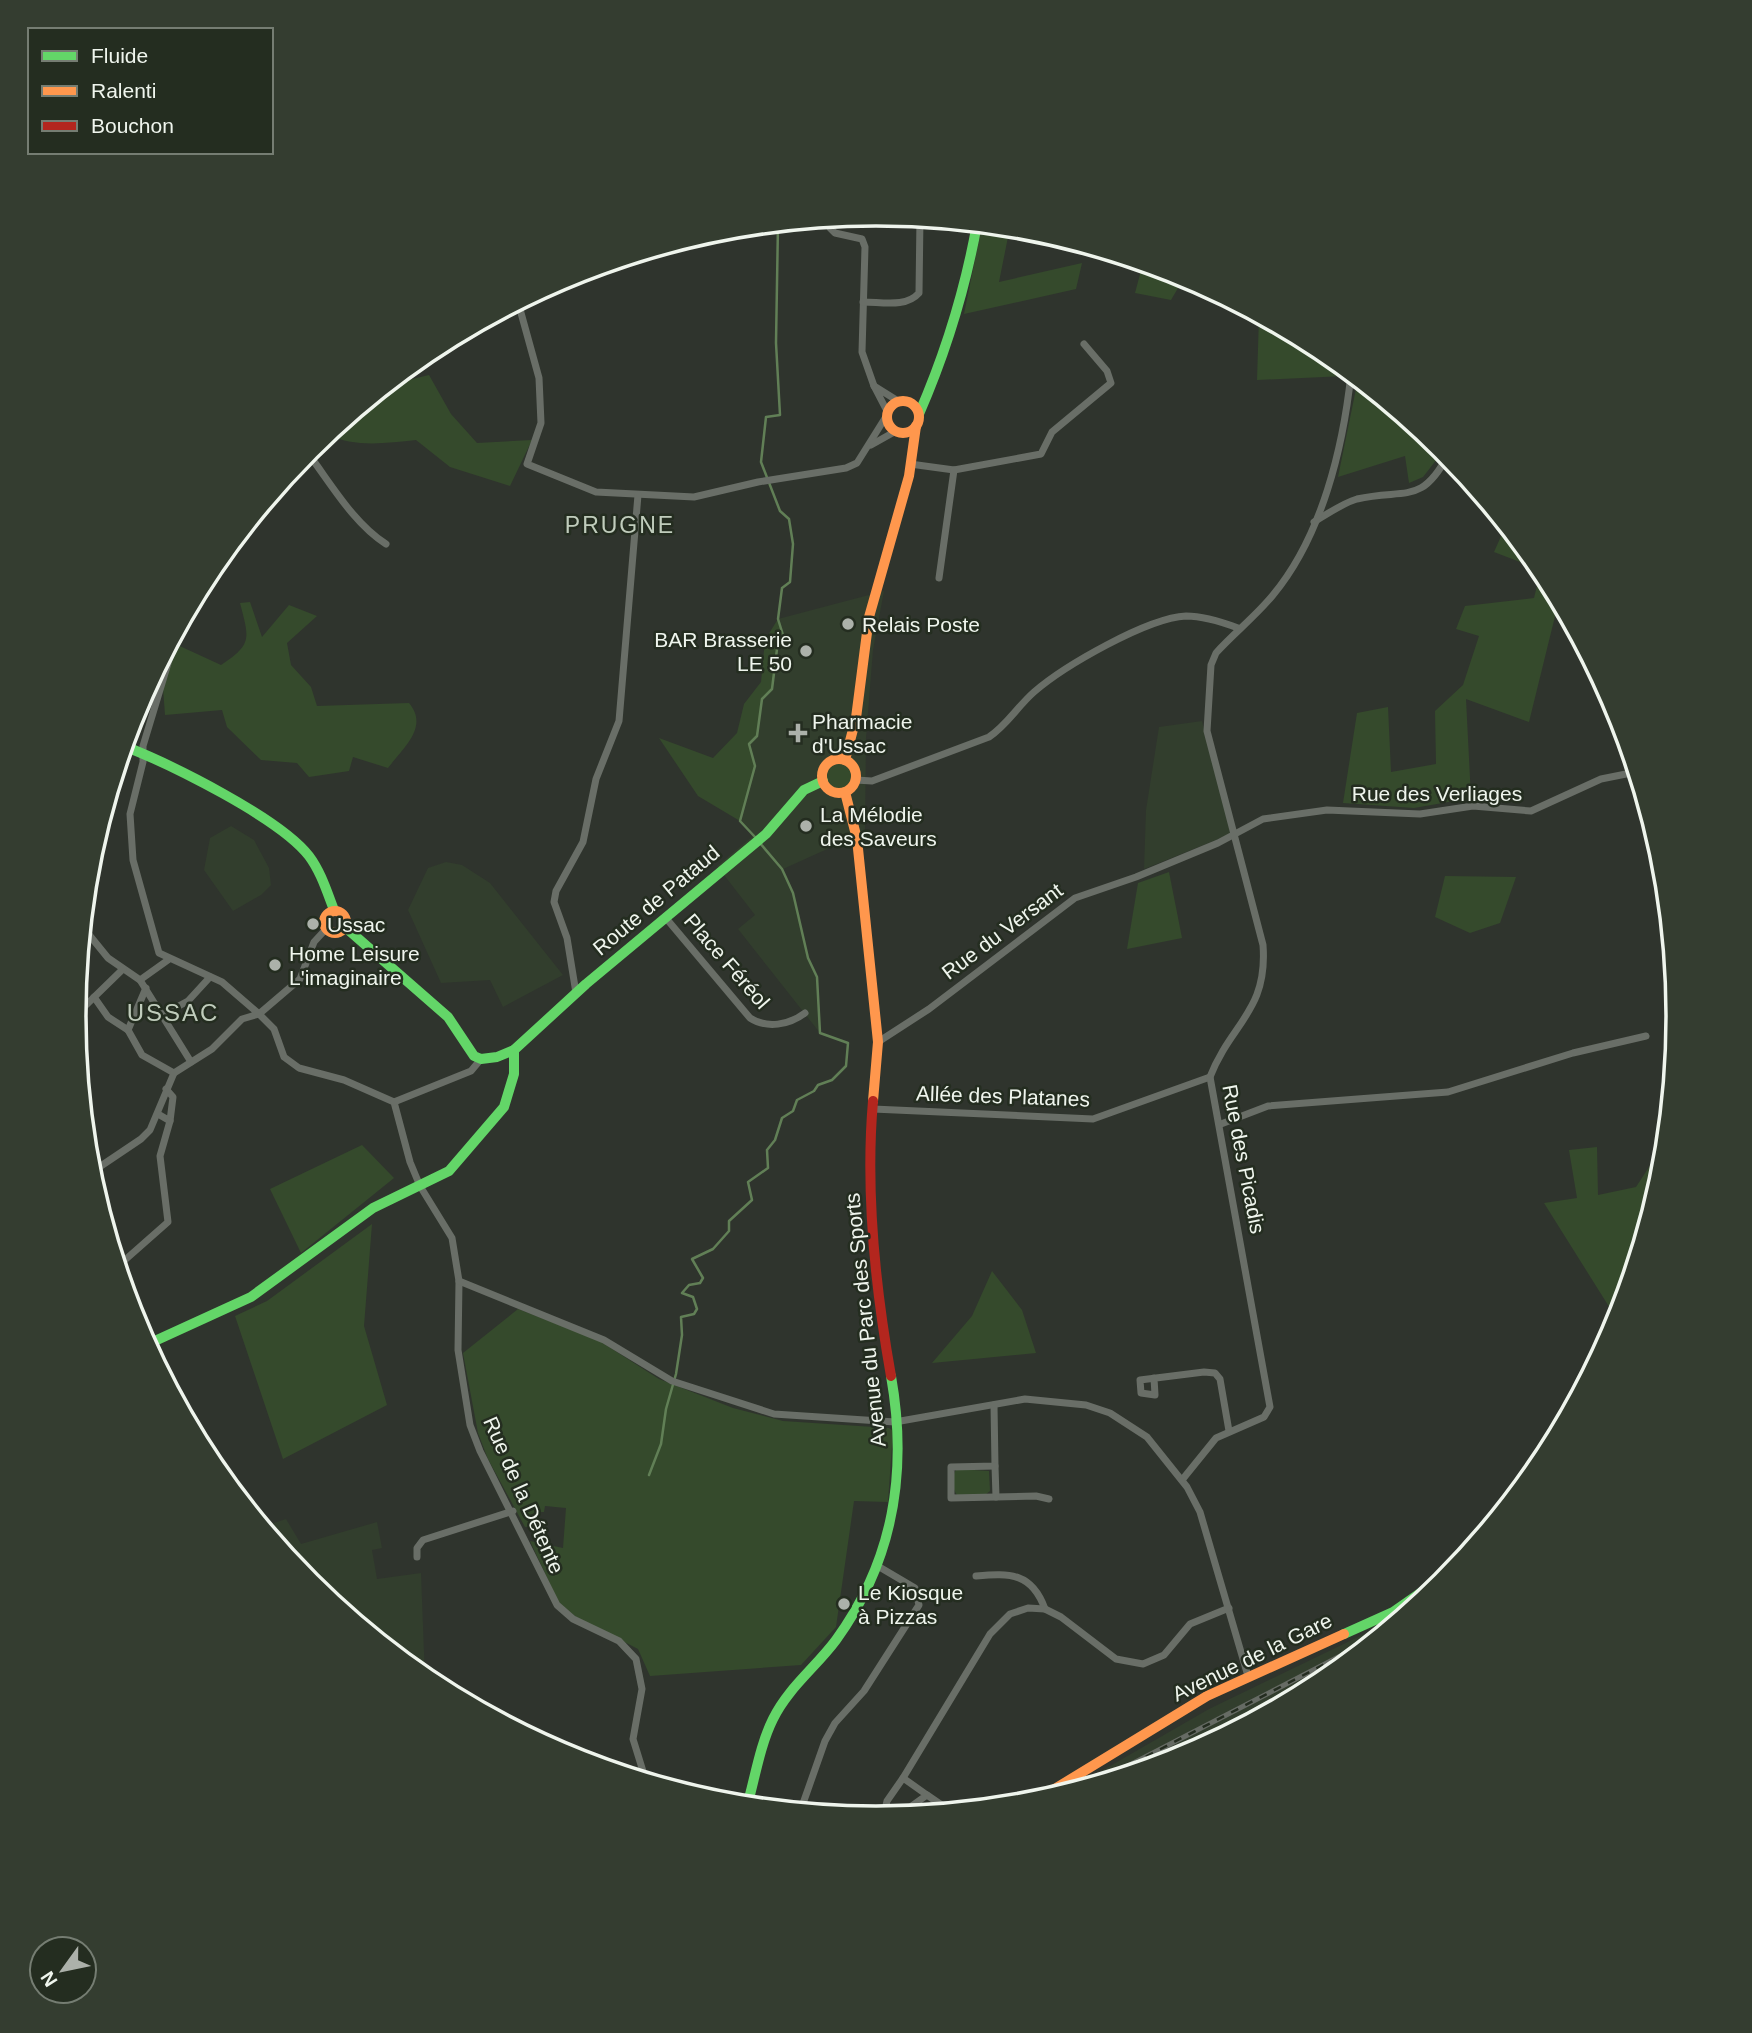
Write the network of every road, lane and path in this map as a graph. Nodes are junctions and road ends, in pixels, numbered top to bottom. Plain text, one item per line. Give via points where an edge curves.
1 (830, 228) edge
2 (920, 228) edge
3 (976, 233) edge
4 (863, 302) junction
5 (521, 311) edge
6 (1084, 344) dead end
7 (936, 379) junction
8 (1350, 385) edge
9 (874, 386) junction
10 (902, 401) junction
11 (887, 414) junction
12 (919, 414) junction
13 (916, 426) junction
14 (897, 431) junction
15 (868, 447) junction
16 (911, 460) junction
17 (314, 462) edge
18 (1442, 465) edge
19 (954, 470) junction
20 (638, 495) junction
21 (1314, 522) junction
22 (386, 544) dead end
23 (939, 578) dead end
24 (1238, 628) junction
25 (168, 666) edge
26 (133, 750) edge
27 (142, 754) junction
28 (845, 760) junction
29 (1628, 774) edge
30 (856, 780) junction
31 (823, 781) junction
32 (845, 792) junction
33 (1235, 834) junction
34 (334, 910) junction
35 (665, 916) junction
36 (345, 927) junction
37 (326, 929) junction
38 (90, 936) edge
39 (168, 960) junction
40 (123, 969) junction
41 (210, 976) junction
42 (140, 980) junction
43 (146, 988) junction
44 (576, 993) junction
45 (94, 997) junction
46 (86, 1002) edge
47 (805, 1013) dead end
48 (164, 1014) junction
49 (259, 1014) junction
50 (128, 1030) junction
51 (1646, 1036) dead end
52 (878, 1042) junction
53 (514, 1050) junction
54 (481, 1059) junction
55 (191, 1062) junction
56 (174, 1073) junction
57 (1210, 1077) junction
58 (166, 1089) junction
59 (394, 1102) junction
60 (873, 1109) junction
61 (158, 1114) junction
62 (170, 1121) junction
63 (1221, 1124) junction
64 (100, 1166) edge
65 (420, 1186) junction
66 (125, 1260) edge
67 (459, 1281) junction
68 (156, 1341) edge
69 (1154, 1378) dead end
70 (994, 1405) junction
71 (899, 1422) junction
72 (1229, 1431) junction
73 (995, 1466) junction
74 (1182, 1480) junction
75 (996, 1497) junction
76 (1049, 1499) dead end
77 (513, 1511) junction
78 (417, 1557) dead end
79 (876, 1565) junction
80 (976, 1576) dead end
81 (1404, 1604) edge
82 (1228, 1608) junction
83 (1045, 1609) junction
84 (1248, 1676) junction
85 (643, 1771) edge
86 (903, 1777) junction
87 (1062, 1784) edge
88 (927, 1795) junction
89 (750, 1796) edge
90 (804, 1803) edge
91 (940, 1804) edge
92 (912, 1806) edge
93 (886, 1807) edge

1 - 4 street via 862,239
2 - 4 street via 919,293 904,302
3 - 7 street
4 - 9 street via 862,352
5 - 20 street via 539,377 541,423 527,464 596,492
6 - 19 street via 1107,370 1111,383 1052,432 1041,454
7 - 10 street
7 - 12 street
8 - 21 street, Rue des Picadis via 1345,424
9 - 10 street
9 - 11 street
10 - 11 street
10 - 12 street via 914,405
11 - 14 street
11 - 15 street
12 - 13 street
13 - 14 street via 909,432
13 - 16 street
14 - 15 street
14 - 16 street
15 - 20 street via 857,463 846,468 694,496
16 - 19 street
16 - 28 street via 878,578 856,719
17 - 22 street via 376,538
18 - 21 street via 1429,485 1410,493 1356,500
19 - 23 street
20 - 44 street via 619,720 596,779 583,842 554,902 567,939
21 - 24 street, Rue des Picadis via 1288,575
24 - 30 street via 1182,616 1122,638 1040,687 989,737 872,781
24 - 33 street, Rue des Picadis via 1211,665 1208,731
25 - 27 street
26 - 27 street
27 - 34 street via 292,836 321,876
27 - 39 street via 130,814 133,860 155,946
28 - 30 street via 854,768
28 - 31 street via 826,765
29 - 33 street, Rue des Verliages via 1601,779 1531,811 1473,806 1420,814 1327,810 1263,819
30 - 32 street
31 - 32 street via 829,790
31 - 35 street, Route de Pataud via 796,796 758,840
32 - 52 street, Avenue du Parc des Sports via 857,839
33 - 52 street, Rue du Versant via 1075,898
33 - 57 street, Rue des Picadis via 1265,968 1254,1004
34 - 36 street via 345,917
34 - 37 street via 324,919
35 - 44 street, Route de Pataud
35 - 47 street, Place Féréol via 750,1018 762,1026
36 - 37 street via 336,933
36 - 54 street via 449,1017 474,1056
37 - 49 street via 314,942 300,979
38 - 40 street
39 - 41 street
39 - 42 street
40 - 42 street
40 - 45 street
41 - 48 street via 188,1001
41 - 49 street
42 - 43 street
43 - 48 street
43 - 50 street
44 - 53 street, Route de Pataud
45 - 46 street
45 - 50 street via 108,1017
48 - 55 street
49 - 55 street via 242,1019 212,1049
49 - 59 street via 274,1029 284,1057 299,1068 344,1080
50 - 56 street via 142,1055
51 - 63 street via 1573,1052 1461,1089 1268,1106
52 - 60 street, Avenue du Parc des Sports
53 - 54 street
53 - 65 street via 510,1091 498,1116 461,1161
54 - 59 street via 471,1071
55 - 56 street
56 - 58 street
57 - 60 street, Allée des Platanes via 1093,1119
57 - 63 street, Rue des Picadis
58 - 61 street
58 - 62 street via 173,1097
59 - 65 street, Rue de la Détente
60 - 71 street, Avenue du Parc des Sports via 869,1162 874,1264
61 - 62 street
61 - 64 street via 141,1139
62 - 66 street via 160,1156 168,1222
63 - 72 street, Rue des Picadis via 1270,1407 1264,1417
65 - 67 street, Rue de la Détente via 452,1238
65 - 68 street via 373,1208 251,1297
67 - 71 street via 604,1340 672,1381 774,1415
67 - 77 street, Rue de la Détente via 458,1350 470,1425
69 - 72 street via 1215,1373
70 - 71 street
70 - 73 street
70 - 74 street via 1025,1399 1086,1405 1110,1413 1147,1437
71 - 79 street, Avenue du Parc des Sports via 895,1506
72 - 74 street, Rue des Picadis via 1216,1438
73 - 75 street
73 - 75 street via 951,1467 951,1498
74 - 82 street via 1200,1512
75 - 76 street
77 - 78 street via 423,1540
77 - 85 street, Rue de la Détente via 557,1605 573,1619 619,1641 636,1659 642,1689 633,1739
79 - 89 street, Avenue du Parc des Sports via 836,1640 772,1720
79 - 90 street via 915,1588 919,1605 864,1690 835,1723
80 - 83 street via 1018,1576 1029,1581
81 - 84 street, Avenue de la Gare
82 - 83 street via 1190,1624 1164,1655 1143,1664 1116,1659
82 - 84 street
83 - 86 street via 1028,1608 998,1623
84 - 87 street, Avenue de la Gare
86 - 88 street
86 - 93 street
88 - 91 street
88 - 92 street

